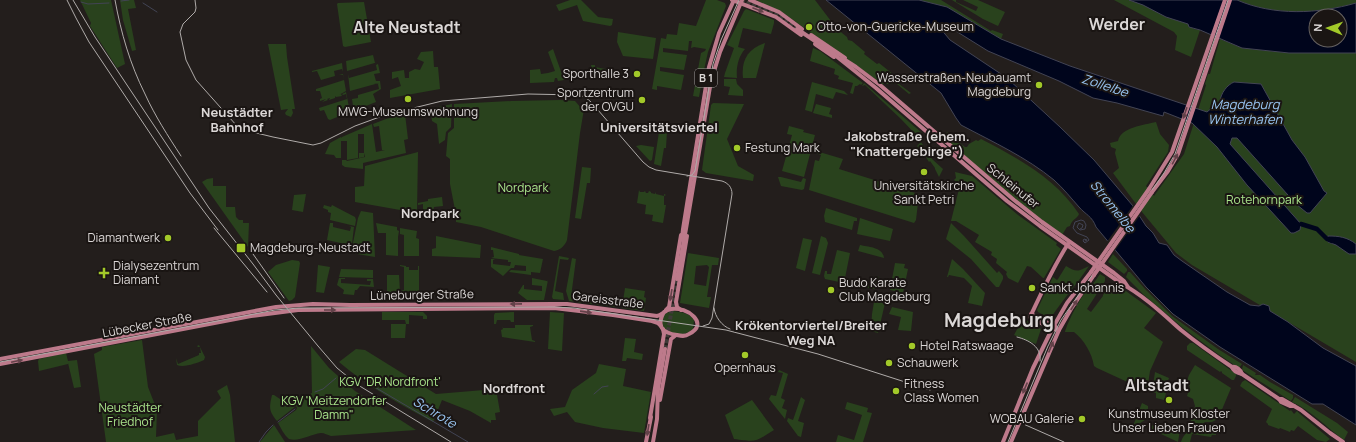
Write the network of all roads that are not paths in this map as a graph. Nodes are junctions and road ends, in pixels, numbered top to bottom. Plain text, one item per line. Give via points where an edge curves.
1 (733, 0) edge
2 (750, 0) edge
3 (1225, 0) edge
4 (1230, 0) edge
5 (755, 1) edge
6 (742, 2) edge
7 (797, 28) tunnel mouth
8 (853, 67) junction
9 (1203, 72) junction
10 (691, 174) junction
11 (694, 179) junction
12 (1150, 191) junction
13 (684, 229) junction
14 (1068, 243) junction
15 (1092, 273) junction
16 (677, 278) tunnel mouth
17 (297, 304) junction
18 (547, 306) junction
19 (298, 310) joint
20 (304, 310) junction
21 (681, 310) junction
22 (665, 311) junction
23 (1053, 327) junction
24 (662, 328) junction
25 (1059, 330) junction
26 (676, 335) junction
27 (665, 348) tunnel mouth
28 (0, 359) edge
29 (0, 364) edge
30 (658, 389) junction
31 (650, 418) junction
32 (657, 418) junction
33 (646, 442) edge
34 (653, 442) edge
35 (1003, 442) edge
36 (1011, 442) edge
37 (1343, 442) edge

1 - 6 main road
1 - 10 main road, B 1 via 710,62
2 - 5 main road
3 - 9 main road
4 - 9 main road
5 - 8 main road via 781,13
6 -> 8 main road via 776,17
6 - 11 main road, B 1 via 713,72
7 - 8 main road, Schleinufer
8 - 14 main road, Schleinufer via 1007,201
9 -> 12 main road via 1169,159
12 -> 9 main road via 1174,162 1197,100
10 - 11 main road
10 - 13 main road, B 1
11 - 13 main road, B 1
12 - 15 main road, bridge
13 - 16 main road, B 1
13 - 21 main road via 686,246 676,304
13 -> 22 main road via 669,307
14 - 23 main road via 1030,315
14 - 37 main road, Schleinufer via 1154,306 1232,369 1281,402 1301,410
15 - 23 main road
25 -> 15 main road
18 -> 17 main road, Lüneburger Straße
17 - 20 main road
17 - 28 main road, Lübecker Straße
20 -> 18 main road, Lüneburger Straße
18 - 22 main road, Gareisstraße via 567,304 656,316
18 -> 24 main road, Gareisstraße via 652,321
19 - 20 main road, Lüneburger Straße
29 -> 19 main road, Lübecker Straße via 251,316
21 - 22 main road
21 - 26 main road via 690,313 696,320 696,326 695,330 686,336
22 - 24 main road via 661,319
23 - 25 main road
23 -> 35 main road
24 - 26 main road
24 - 31 main road via 664,334
36 -> 25 main road
26 - 32 main road via 671,339
27 - 30 main road
30 - 31 main road
30 - 32 main road
31 -> 33 main road
32 - 34 main road

